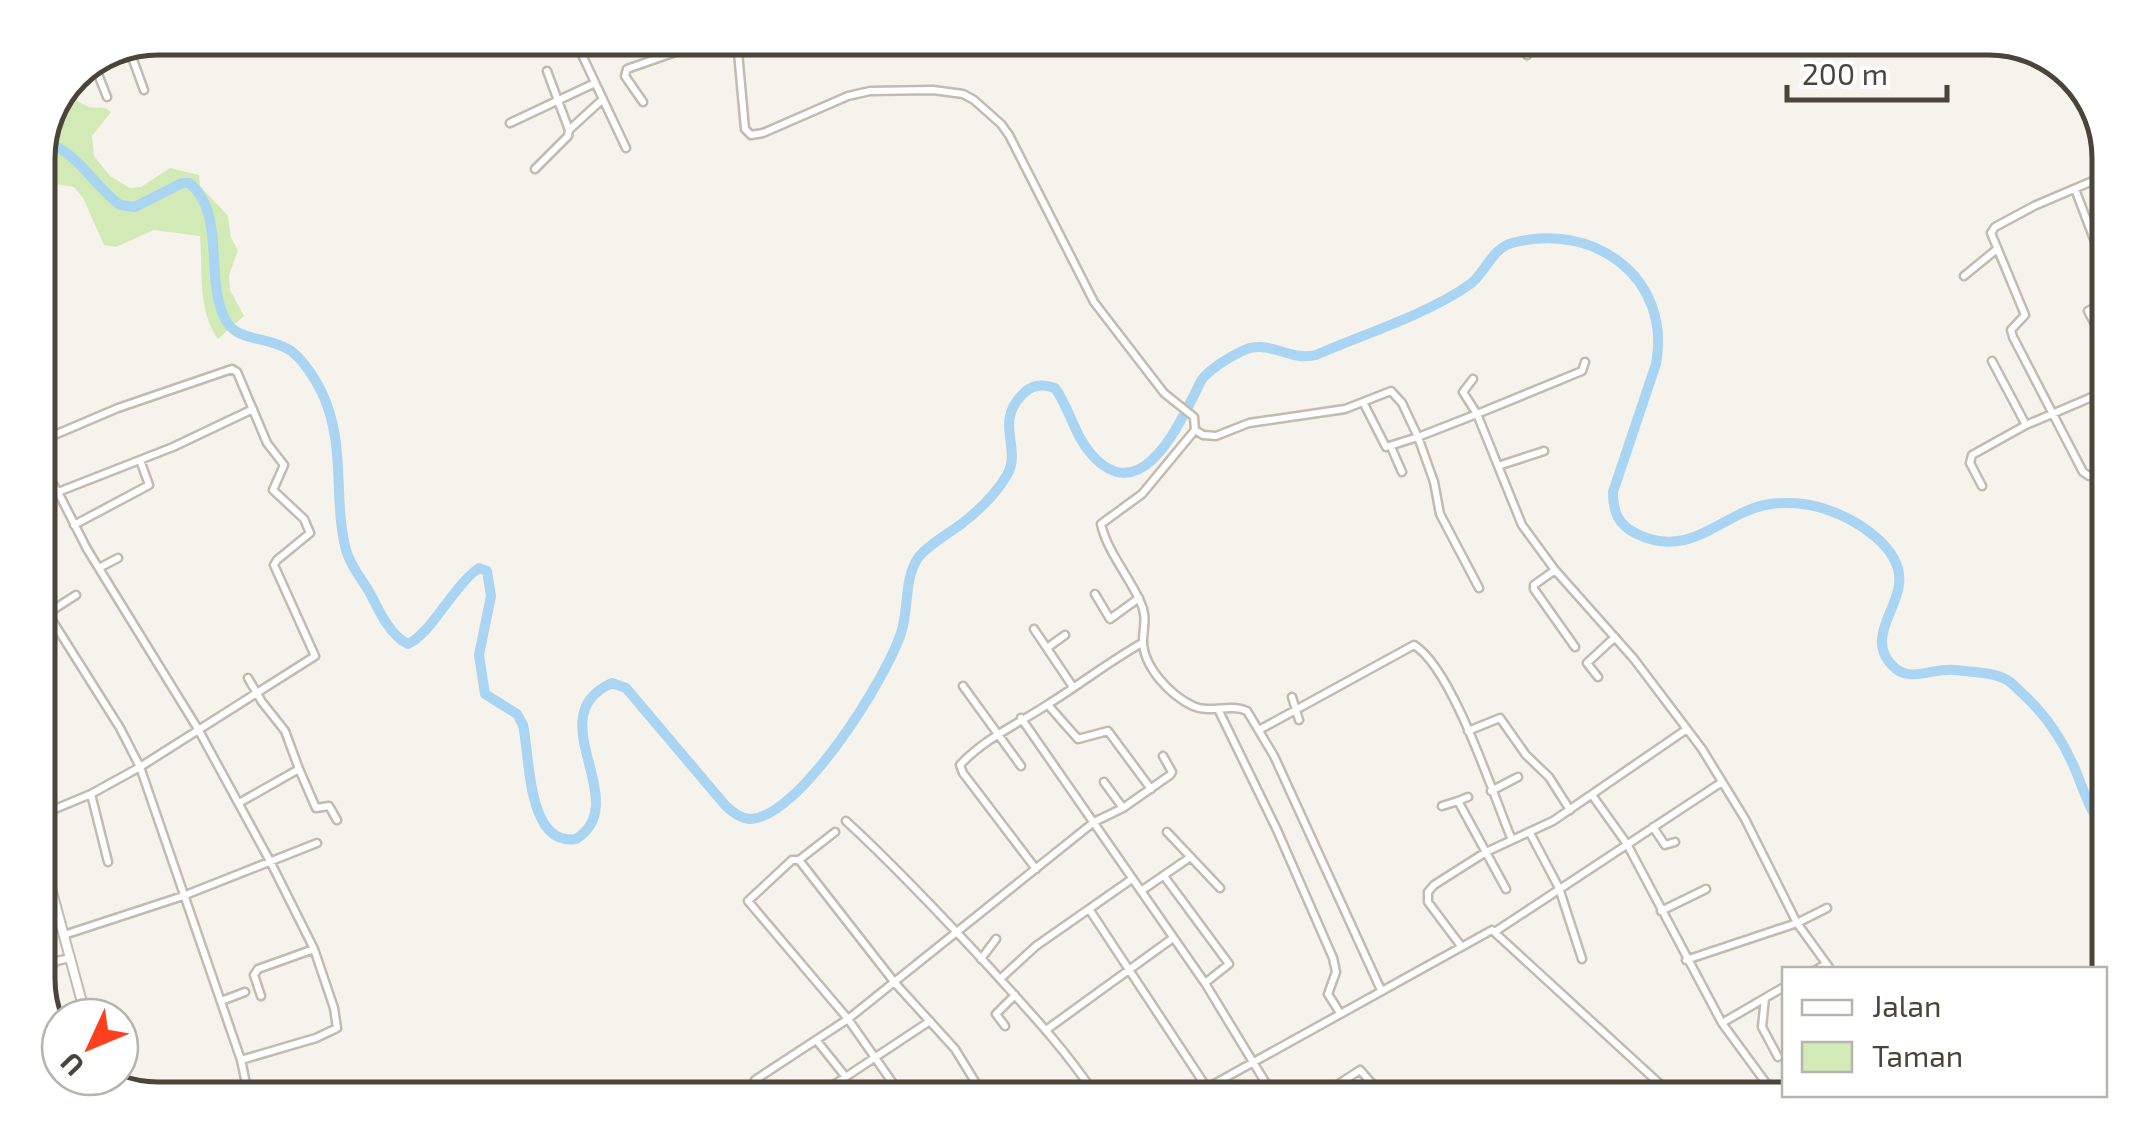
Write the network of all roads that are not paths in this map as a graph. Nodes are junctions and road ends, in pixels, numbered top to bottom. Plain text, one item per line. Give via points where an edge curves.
1 (582, 55) edge
2 (666, 55) edge
3 (739, 55) edge
4 (131, 59) edge
5 (546, 71) dead end
6 (98, 74) edge
7 (595, 83) junction
8 (144, 90) dead end
9 (107, 98) dead end
10 (603, 99) junction
11 (557, 101) junction
12 (644, 102) dead end
13 (510, 123) dead end
14 (569, 130) junction
15 (626, 148) dead end
16 (536, 169) dead end
17 (2092, 181) edge
18 (2076, 188) junction
19 (2092, 232) edge
20 (1997, 249) junction
21 (1964, 276) dead end
22 (1992, 361) dead end
23 (1586, 362) dead end
24 (1473, 380) dead end
25 (2092, 397) edge
26 (1363, 402) junction
27 (253, 409) junction
28 (1477, 414) junction
29 (2052, 414) junction
30 (2026, 425) junction
31 (1195, 430) junction
32 (55, 435) edge
33 (1418, 437) junction
34 (1391, 447) junction
35 (1544, 451) dead end
36 (140, 460) junction
37 (1498, 466) junction
38 (1402, 472) dead end
39 (2092, 476) edge
40 (1982, 486) dead end
41 (55, 488) edge
42 (58, 492) junction
43 (55, 493) edge
44 (74, 524) junction
45 (118, 558) dead end
46 (99, 568) junction
47 (1555, 570) junction
48 (1480, 588) dead end
49 (1096, 594) dead end
50 (76, 595) dead end
51 (1139, 598) junction
52 (55, 608) edge
53 (55, 624) edge
54 (1034, 629) dead end
55 (1064, 635) dead end
56 (1615, 637) junction
57 (1142, 643) junction
58 (1575, 647) dead end
59 (1046, 648) junction
60 (1598, 677) dead end
61 (248, 678) dead end
62 (964, 686) dead end
63 (1073, 687) junction
64 (256, 694) junction
65 (1292, 697) dead end
66 (1048, 705) junction
67 (1218, 709) junction
68 (1294, 711) junction
69 (1021, 718) junction
70 (1299, 720) dead end
71 (1687, 728) junction
72 (198, 730) junction
73 (1259, 730) junction
74 (1468, 731) junction
75 (997, 734) junction
76 (1162, 756) dead end
77 (1020, 766) dead end
78 (140, 767) junction
79 (298, 768) junction
80 (1518, 777) dead end
81 (1104, 782) dead end
82 (1722, 782) junction
83 (1151, 790) junction
84 (1491, 791) junction
85 (90, 794) junction
86 (1592, 795) junction
87 (1468, 797) dead end
88 (1458, 801) junction
89 (239, 803) junction
90 (1442, 806) dead end
91 (1123, 808) junction
92 (55, 809) edge
93 (1570, 810) junction
94 (337, 820) dead end
95 (846, 821) dead end
96 (1094, 822) junction
97 (1653, 827) junction
98 (835, 832) dead end
99 (1167, 832) dead end
100 (1530, 833) junction
101 (1512, 840) junction
102 (1674, 842) dead end
103 (316, 844) dead end
104 (1626, 844) junction
105 (1486, 852) junction
106 (1189, 858) junction
107 (799, 860) junction
108 (108, 862) dead end
109 (271, 862) junction
110 (1036, 869) junction
111 (1164, 876) junction
112 (1132, 879) junction
113 (1220, 888) dead end
114 (1559, 888) junction
115 (1506, 889) dead end
116 (1706, 889) dead end
117 (1141, 891) junction
118 (183, 896) junction
119 (55, 900) edge
120 (57, 907) joint
121 (1089, 908) junction
122 (1827, 908) dead end
123 (1661, 911) junction
124 (61, 923) junction
125 (1797, 923) junction
126 (55, 925) edge
127 (1496, 931) junction
128 (957, 933) junction
129 (64, 935) junction
130 (1173, 938) junction
131 (996, 939) dead end
132 (1461, 946) junction
133 (314, 949) junction
134 (70, 958) junction
135 (981, 959) junction
136 (1582, 959) dead end
137 (1686, 960) junction
138 (55, 962) edge
139 (1828, 967) edge
140 (1128, 968) junction
141 (1000, 979) junction
142 (895, 983) junction
143 (1205, 983) junction
144 (1782, 987) edge
145 (1381, 990) junction
146 (245, 992) dead end
147 (1014, 995) junction
148 (260, 996) dead end
149 (81, 997) edge
150 (1766, 997) junction
151 (221, 1001) junction
152 (1340, 1013) junction
153 (848, 1019) junction
154 (930, 1021) junction
155 (1722, 1023) junction
156 (1005, 1026) dead end
157 (1046, 1030) junction
158 (817, 1041) junction
159 (874, 1056) junction
160 (1778, 1057) dead end
161 (241, 1060) junction
162 (1252, 1064) junction
163 (845, 1076) junction
164 (246, 1082) edge
165 (754, 1082) edge
166 (840, 1082) edge
167 (892, 1082) edge
168 (975, 1082) edge
169 (1085, 1082) edge
170 (1203, 1082) edge
171 (1218, 1082) edge
172 (1264, 1082) edge
173 (1342, 1082) edge
174 (1370, 1082) edge
175 (1658, 1082) edge
176 (1764, 1082) edge

1 - 7 street
2 - 12 street via 625,72
3 - 31 street via 751,136 848,96 898,89 962,94 993,116 1094,302 1173,402 1193,415
4 - 8 street
5 - 11 street
6 - 9 street
7 - 10 street
7 - 11 street
10 - 14 street
10 - 15 street
11 - 13 street
11 - 14 street
14 - 16 street
17 - 18 street
18 - 19 street
18 - 20 street via 1995,227
20 - 21 street
20 - 29 street via 2025,315 2011,333
22 - 30 street
23 - 28 street via 1580,372
24 - 28 street via 1463,392
25 - 29 street
26 - 31 street via 1248,422 1216,436
26 - 33 street via 1394,393
26 - 34 street via 1376,433
27 - 32 street via 232,369
27 - 36 street
27 - 64 street via 284,466 273,490 310,534 274,566 315,656
28 - 33 street
28 - 37 street
29 - 30 street
29 - 39 street via 2085,475
30 - 40 street via 1972,455
31 - 51 street via 1136,499 1100,524
33 - 34 street
33 - 48 street via 1440,514
34 - 38 street
35 - 37 street
36 - 42 street
36 - 44 street via 149,484
37 - 47 street via 1522,525
41 - 42 street
42 - 43 street
42 - 44 street
44 - 46 street
45 - 46 street
46 - 72 street
47 - 56 street
47 - 58 street via 1534,589
49 - 51 street via 1110,619
50 - 52 street
51 - 57 street via 1146,621
53 - 78 street
54 - 59 street
55 - 59 street
56 - 60 street via 1587,663
56 - 71 street
57 - 63 street
57 - 67 street via 1175,694 1199,708
59 - 63 street
61 - 64 street
62 - 75 street
63 - 66 street
64 - 72 street
64 - 79 street via 285,731
65 - 68 street
66 - 69 street
66 - 83 street via 1078,739 1108,731
67 - 73 street via 1244,709
67 - 152 street via 1333,958 1328,994
68 - 70 street
68 - 73 street
68 - 74 street via 1414,646 1438,671
69 - 75 street
69 - 96 street
71 - 82 street
71 - 86 street
72 - 78 street
72 - 89 street
73 - 145 street
74 - 84 street
74 - 93 street via 1500,718
75 - 77 street
75 - 110 street via 960,769
76 - 83 street via 1172,774
78 - 85 street
78 - 118 street
79 - 89 street
79 - 94 street via 316,808 329,806
80 - 84 street
81 - 91 street
82 - 97 street
82 - 125 street
83 - 91 street
84 - 101 street
85 - 92 street
85 - 108 street
86 - 93 street
86 - 104 street
87 - 88 street
88 - 90 street
88 - 105 street
89 - 109 street
91 - 96 street
93 - 100 street
95 - 128 street
96 - 110 street
96 - 112 street
97 - 102 street via 1665,844
97 - 104 street
98 - 107 street
99 - 106 street
100 - 101 street
100 - 114 street
101 - 105 street
103 - 109 street
104 - 114 street
104 - 123 street
105 - 115 street
105 - 132 street via 1428,892 1428,902
106 - 111 street
106 - 113 street
107 - 142 street
107 - 153 street via 748,901
109 - 118 street
109 - 133 street
110 - 128 street
111 - 117 street
111 - 143 street via 1229,964
112 - 117 street
112 - 121 street
114 - 127 street
114 - 136 street
116 - 123 street
117 - 130 street
118 - 129 street
118 - 151 street
119 - 120 street
120 - 124 street
121 - 140 street
121 - 141 street
122 - 125 street
123 - 137 street
124 - 126 street
124 - 129 street
125 - 137 street
125 - 139 street
127 - 132 street
127 - 175 street
128 - 135 street
128 - 142 street
129 - 134 street
130 - 140 street
130 - 143 street
131 - 135 street
132 - 145 street
133 - 148 street via 258,970
133 - 161 street via 337,1028
134 - 138 street
134 - 149 street
135 - 141 street
137 - 155 street
140 - 157 street
140 - 170 street
141 - 147 street
142 - 153 street
142 - 154 street
143 - 162 street
144 - 150 street
145 - 152 street
146 - 151 street
147 - 156 street via 996,1014
147 - 157 street
150 - 155 street
150 - 160 street via 1762,1027
151 - 161 street
152 - 162 street
153 - 158 street
153 - 159 street
154 - 159 street
154 - 168 street
155 - 176 street
157 - 169 street
158 - 163 street
158 - 165 street
159 - 163 street
159 - 167 street
161 - 164 street
162 - 171 street
162 - 172 street
163 - 166 street
173 - 174 street via 1360,1070

